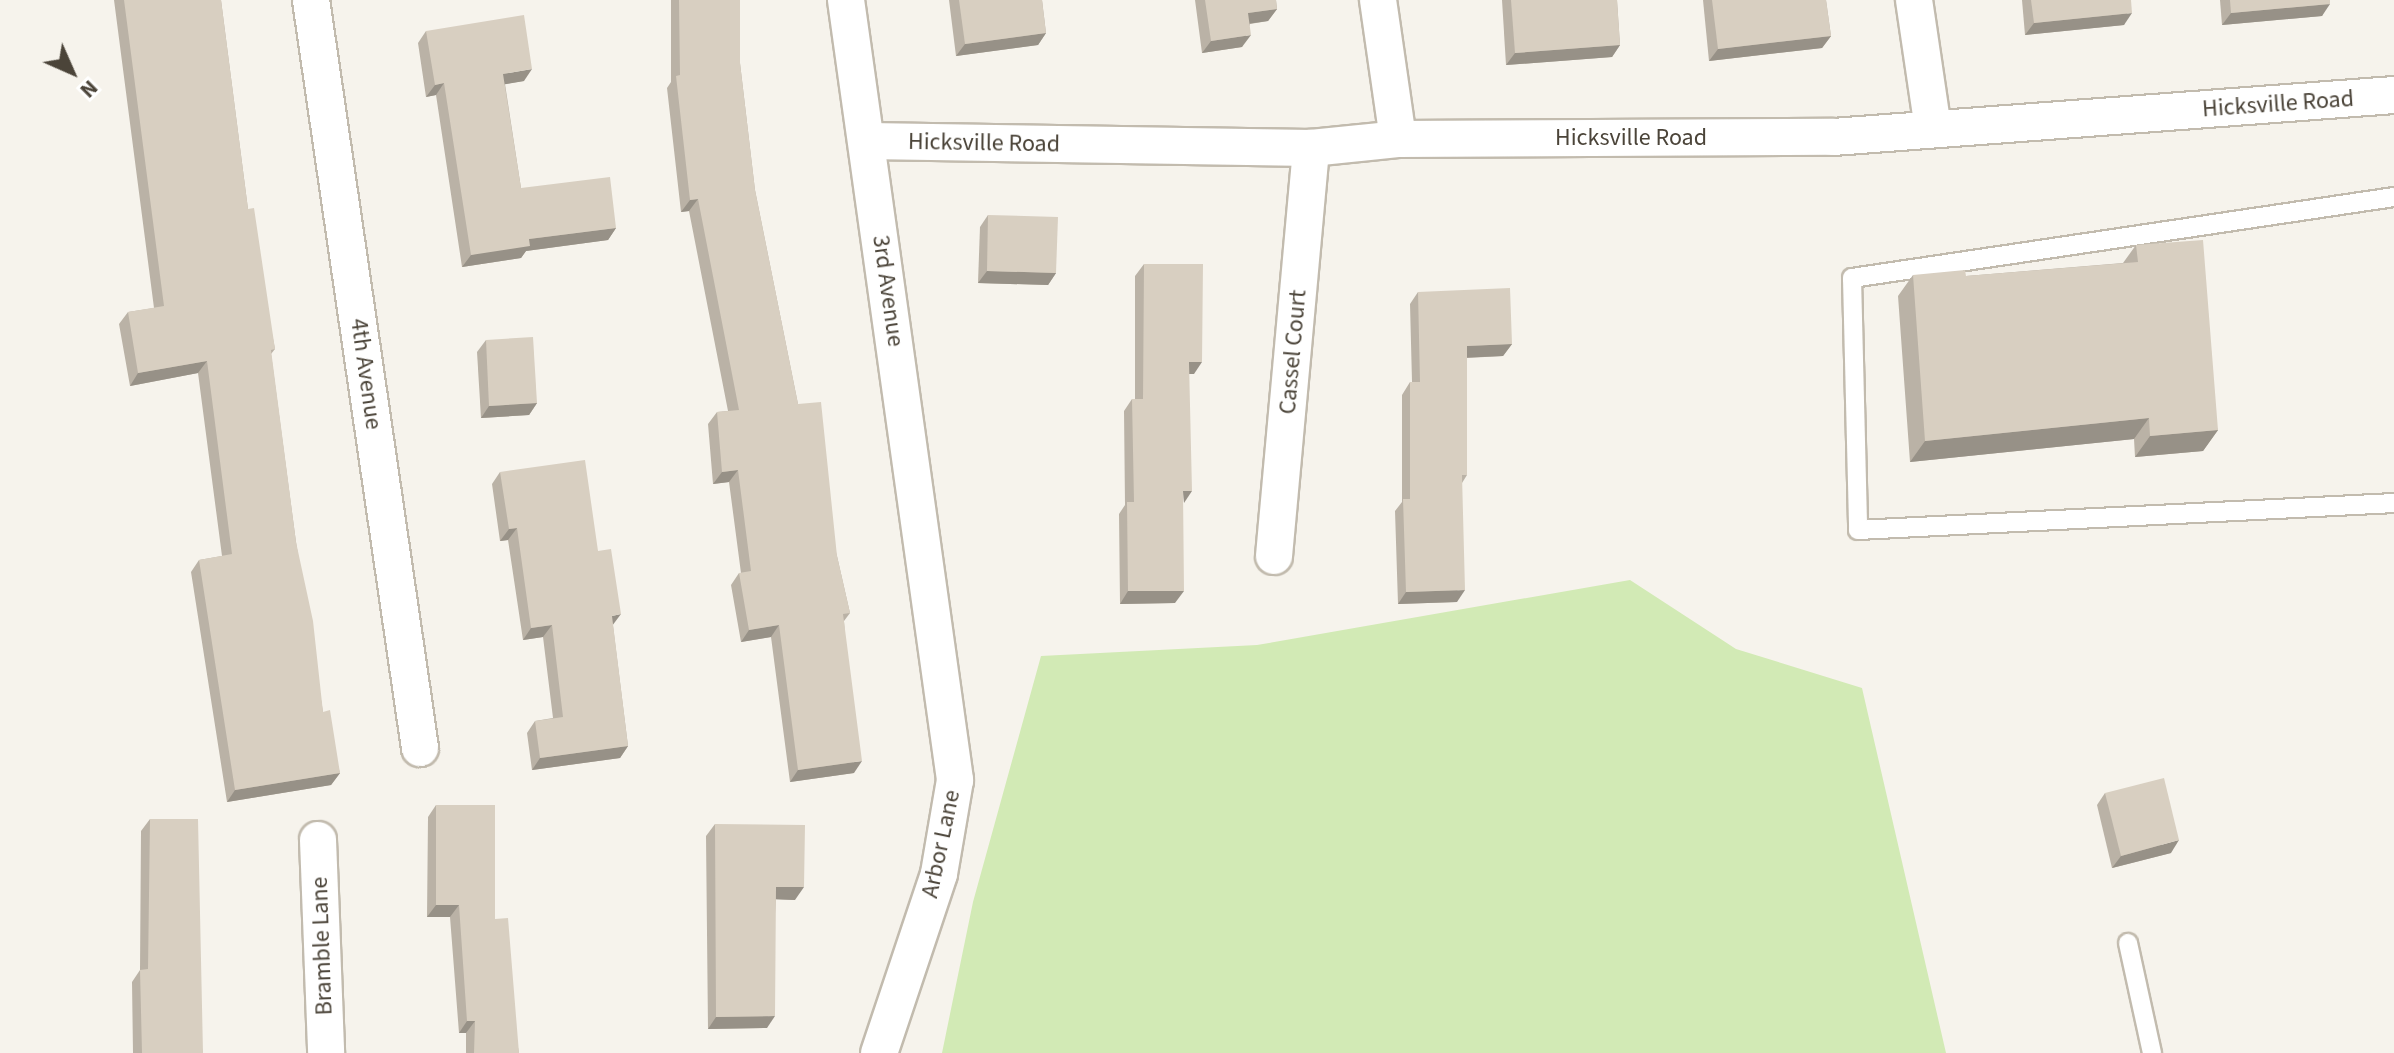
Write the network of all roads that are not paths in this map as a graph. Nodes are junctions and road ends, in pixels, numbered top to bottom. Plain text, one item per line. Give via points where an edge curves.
1 (311, 0) edge
2 (846, 0) edge
3 (1378, 0) edge
4 (1914, 0) edge
5 (2394, 95) edge
6 (1933, 129) junction
7 (1398, 139) junction
8 (868, 141) junction
9 (1311, 148) junction
10 (2394, 197) edge
11 (2394, 503) edge
12 (1274, 556) dead end
13 (928, 582) joint
14 (420, 748) dead end
15 (318, 840) dead end
16 (2128, 943) dead end
17 (326, 1053) edge
18 (879, 1053) edge
19 (2152, 1053) edge

1 - 14 street, 4th Avenue
2 - 8 street, 3rd Avenue
3 - 7 street
4 - 6 street
5 - 6 street, Hicksville Road
6 - 7 street, Hicksville Road via 1833,137
7 - 9 street, Hicksville Road
8 - 9 street, Hicksville Road
8 - 13 street, 3rd Avenue
9 - 12 street, Cassel Court
10 - 11 lane via 1852,278 1858,530
13 - 18 street, Arbor Lane via 955,780 939,874
15 - 17 street, Bramble Lane
16 - 19 lane

